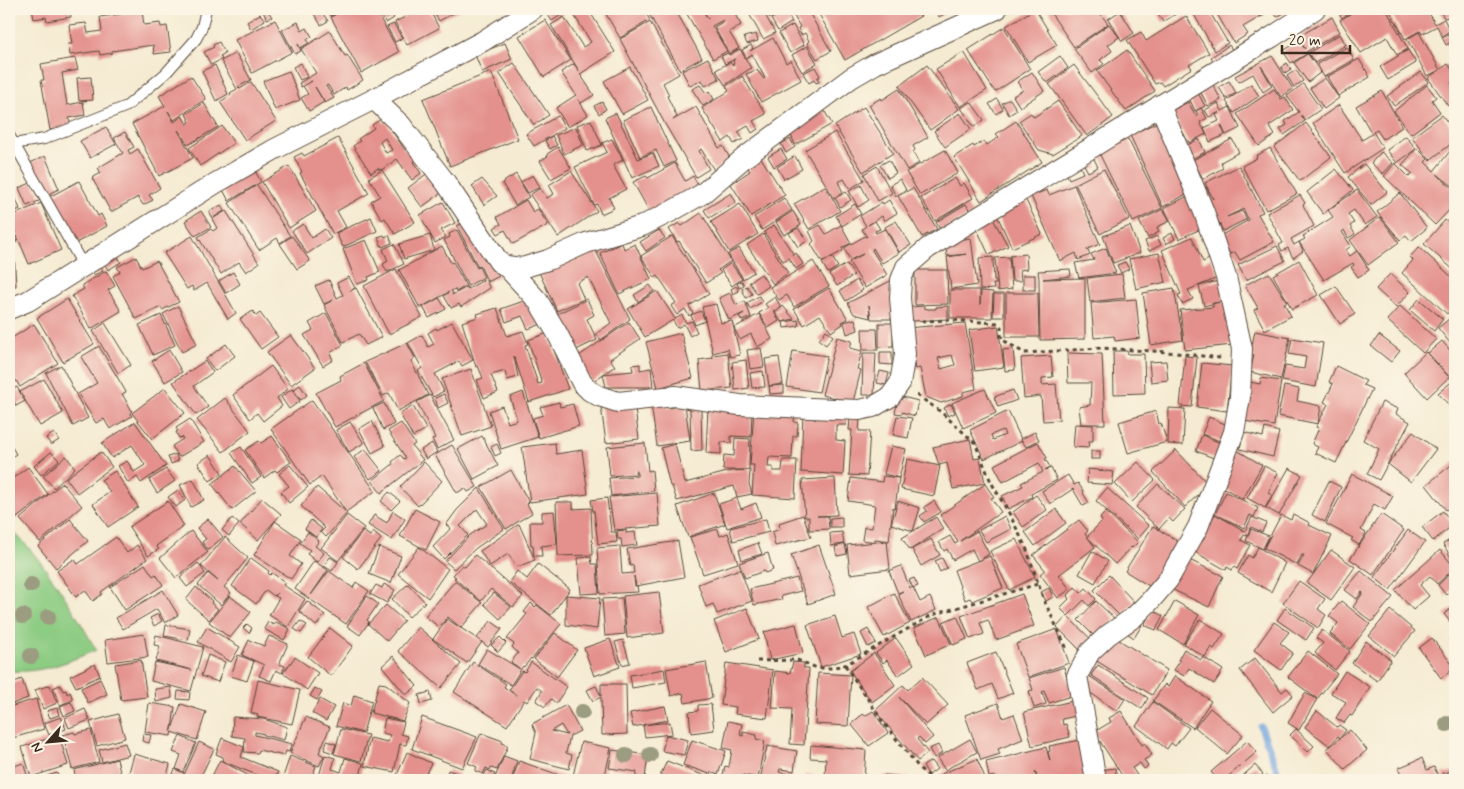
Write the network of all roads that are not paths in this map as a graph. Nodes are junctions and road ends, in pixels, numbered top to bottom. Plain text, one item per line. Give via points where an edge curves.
1 (206, 9) edge
2 (533, 9) edge
3 (998, 9) edge
4 (1315, 9) edge
5 (374, 99) junction
6 (1160, 105) junction
7 (11, 140) edge
8 (82, 265) junction
9 (506, 266) junction
10 (9, 309) edge
11 (1096, 780) edge

1 - 7 lane via 196,40 166,73 127,106 44,139
2 - 5 street via 483,41
3 - 9 street via 851,78 744,158 702,194 672,211 642,226 586,243 548,260 522,268
4 - 6 street
5 - 8 street via 266,153
5 - 9 street via 401,125 446,183 499,262
6 - 9 street via 928,248 906,267 900,280 905,354 900,383 890,397 873,407 858,410 740,405 675,396 618,402 599,396 582,383 538,301
6 - 11 street via 1204,212 1226,277 1242,349 1240,397 1234,432 1198,527 1168,580 1134,616 1090,652 1077,676
7 - 8 lane
8 - 10 street via 28,301

